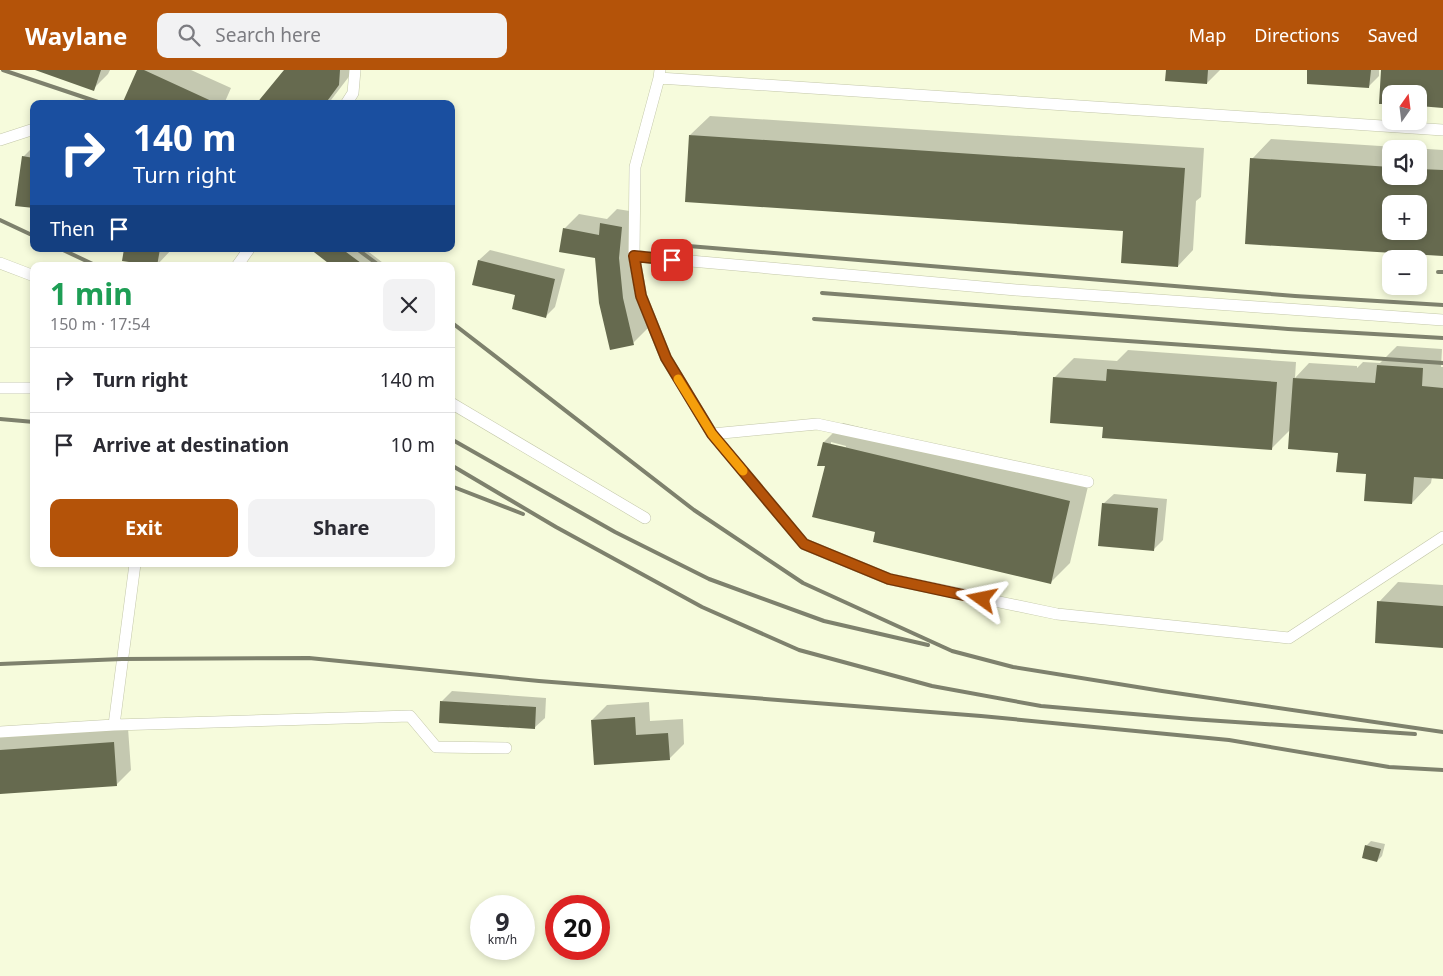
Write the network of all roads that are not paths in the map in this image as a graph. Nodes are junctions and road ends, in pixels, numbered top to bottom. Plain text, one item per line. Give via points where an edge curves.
1 (355, 70) edge
2 (659, 74) edge
3 (349, 100) edge
4 (30, 130) edge
5 (1443, 130) edge
6 (0, 140) edge
7 (634, 256) junction
8 (0, 263) edge
9 (30, 274) edge
10 (1443, 320) edge
11 (0, 388) edge
12 (30, 388) edge
13 (455, 405) edge
14 (712, 434) junction
15 (1088, 482) dead end
16 (645, 518) dead end
17 (1443, 537) edge
18 (135, 567) edge
19 (114, 725) junction
20 (0, 732) edge
21 (506, 748) dead end

1 - 3 lane via 353,93
2 - 5 lane
2 - 7 lane via 635,167
4 - 6 lane
7 - 10 lane via 1006,289
7 - 14 lane via 641,296 666,358
8 - 9 lane
11 - 12 lane
13 - 16 lane
14 - 15 lane via 817,424
14 - 17 lane via 804,544 889,579 1057,614 1289,638
18 - 19 lane
19 - 20 lane
19 - 21 lane via 410,716 436,747

